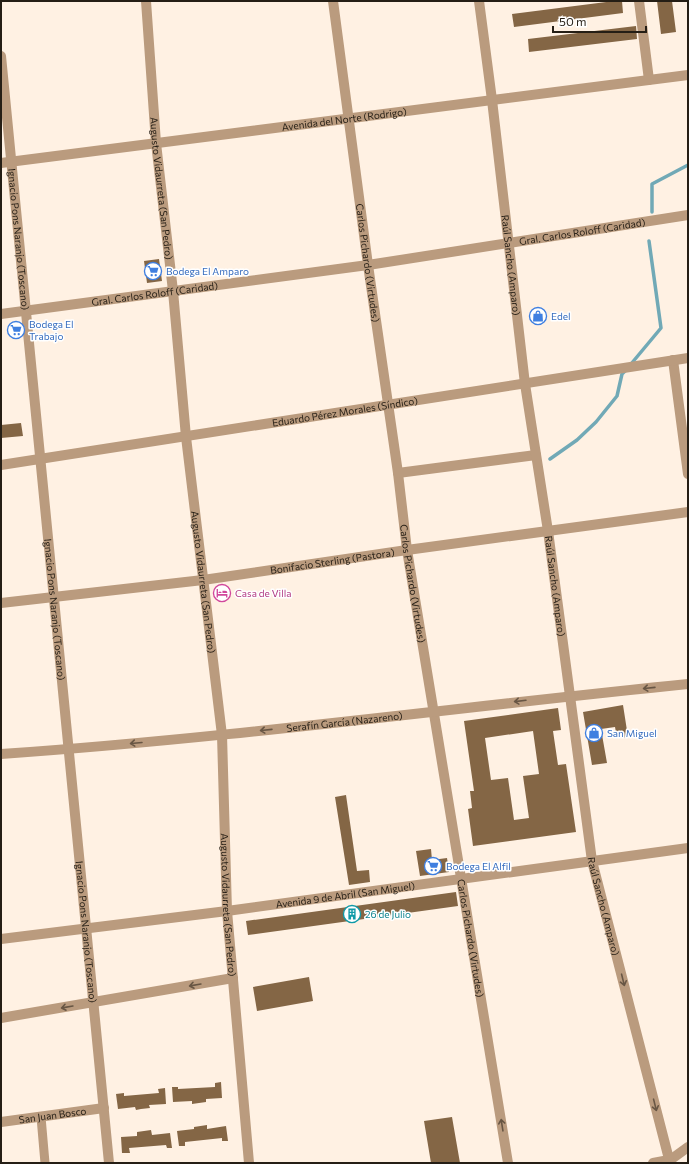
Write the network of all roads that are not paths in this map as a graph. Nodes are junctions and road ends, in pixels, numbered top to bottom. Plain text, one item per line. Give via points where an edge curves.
1 (146, 1) edge
2 (333, 1) edge
3 (479, 1) edge
4 (639, 1) edge
5 (1, 56) edge
6 (688, 75) edge
7 (649, 80) junction
8 (492, 100) junction
9 (349, 118) junction
10 (156, 143) junction
11 (6, 163) edge
12 (688, 215) edge
13 (508, 243) junction
14 (368, 265) junction
15 (173, 292) junction
16 (26, 311) junction
17 (1, 314) edge
18 (688, 358) edge
19 (673, 360) junction
20 (525, 384) junction
21 (388, 404) junction
22 (186, 437) junction
23 (536, 455) junction
24 (40, 458) junction
25 (1, 465) edge
26 (398, 473) junction
27 (688, 474) edge
28 (688, 512) edge
29 (548, 531) junction
30 (407, 550) junction
31 (203, 580) junction
32 (54, 596) junction
33 (1, 603) edge
34 (688, 684) edge
35 (570, 696) junction
36 (433, 712) junction
37 (222, 735) junction
38 (69, 749) junction
39 (1, 754) edge
40 (688, 848) edge
41 (592, 860) junction
42 (461, 878) junction
43 (227, 911) junction
44 (86, 929) junction
45 (1, 939) edge
46 (233, 978) junction
47 (93, 1002) junction
48 (1, 1018) edge
49 (104, 1108) junction
50 (41, 1117) junction
51 (1, 1122) edge
52 (688, 1147) edge
53 (669, 1162) edge
54 (45, 1163) edge
55 (109, 1163) edge
56 (249, 1163) edge
57 (508, 1163) edge
58 (653, 1163) edge

1 - 10 street, Augusto Vidaurreta (San Pedro)
2 - 9 street, Carlos Pichardo (Virtudes)
3 - 8 street, Raúl Sancho (Amparo)
4 - 7 street
5 - 11 street, Ignacio Pons Naranjo (Toscano)
6 - 7 street, Avenida del Norte (Rodrigo)
7 - 8 street, Avenida del Norte (Rodrigo)
8 - 9 street, Avenida del Norte (Rodrigo)
8 - 13 street, Raúl Sancho (Amparo)
9 - 10 street, Avenida del Norte (Rodrigo)
9 - 14 street, Carlos Pichardo (Virtudes)
10 - 11 street, Avenida del Norte (Rodrigo)
10 - 15 street, Augusto Vidaurreta (San Pedro)
11 - 16 street, Ignacio Pons Naranjo (Toscano)
12 - 13 street, Gral. Carlos Roloff (Caridad)
13 - 14 street, Gral. Carlos Roloff (Caridad)
13 - 20 street, Raúl Sancho (Amparo)
14 - 15 street, Gral. Carlos Roloff (Caridad)
14 - 21 street, Carlos Pichardo (Virtudes)
15 - 16 street, Gral. Carlos Roloff (Caridad)
15 - 22 street, Augusto Vidaurreta (San Pedro)
16 - 17 street, Gral. Carlos Roloff (Caridad)
16 - 24 street, Ignacio Pons Naranjo (Toscano)
18 - 19 street, Eduardo Pérez Morales (Síndico)
19 - 20 street, Eduardo Pérez Morales (Síndico)
19 - 27 street
20 - 21 street, Eduardo Pérez Morales (Síndico)
20 - 23 street, Raúl Sancho (Amparo)
21 - 22 street, Eduardo Pérez Morales (Síndico)
21 - 26 street, Carlos Pichardo (Virtudes)
22 - 24 street, Eduardo Pérez Morales (Síndico)
22 - 31 street, Augusto Vidaurreta (San Pedro)
23 - 26 street
23 - 29 street, Raúl Sancho (Amparo)
24 - 25 street, Eduardo Pérez Morales (Síndico)
24 - 32 street, Ignacio Pons Naranjo (Toscano)
26 - 30 street, Carlos Pichardo (Virtudes)
28 - 29 street, Bonifacio Sterling (Pastora)
29 - 30 street, Bonifacio Sterling (Pastora)
29 - 35 street, Raúl Sancho (Amparo)
30 - 31 street, Bonifacio Sterling (Pastora)
30 - 36 street, Carlos Pichardo (Virtudes)
31 - 32 street, Bonifacio Sterling (Pastora)
31 - 37 street, Augusto Vidaurreta (San Pedro)
32 - 33 street, Bonifacio Sterling (Pastora)
32 - 38 street, Ignacio Pons Naranjo (Toscano)
34 -> 35 street, Serafín García (Nazareno)
35 -> 36 street, Serafín García (Nazareno)
35 - 41 street, Raúl Sancho (Amparo)
36 -> 37 street, Serafín García (Nazareno)
36 - 42 street, Carlos Pichardo (Virtudes)
37 -> 38 street, Serafín García (Nazareno)
37 - 43 street, Augusto Vidaurreta (San Pedro)
38 - 39 street, Serafín García (Nazareno)
38 - 44 street, Ignacio Pons Naranjo (Toscano)
40 - 41 street, Avenida 9 de Abril (San Miguel)
41 - 42 street, Avenida 9 de Abril (San Miguel)
41 -> 53 street, Raúl Sancho (Amparo)
42 - 43 street, Avenida 9 de Abril (San Miguel)
57 -> 42 street, Carlos Pichardo (Virtudes)
43 - 44 street, Avenida 9 de Abril (San Miguel)
43 - 46 street, Augusto Vidaurreta (San Pedro)
44 - 45 street, Avenida 9 de Abril (San Miguel)
44 - 47 street, Ignacio Pons Naranjo (Toscano)
46 -> 47 street
46 - 56 street, Augusto Vidaurreta (San Pedro)
47 -> 48 street
47 - 49 street, Ignacio Pons Naranjo (Toscano)
49 - 50 street, San Juan Bosco
49 - 55 street, Ignacio Pons Naranjo (Toscano)
50 - 51 street, San Juan Bosco
50 - 54 street
52 - 53 street
53 - 58 street

